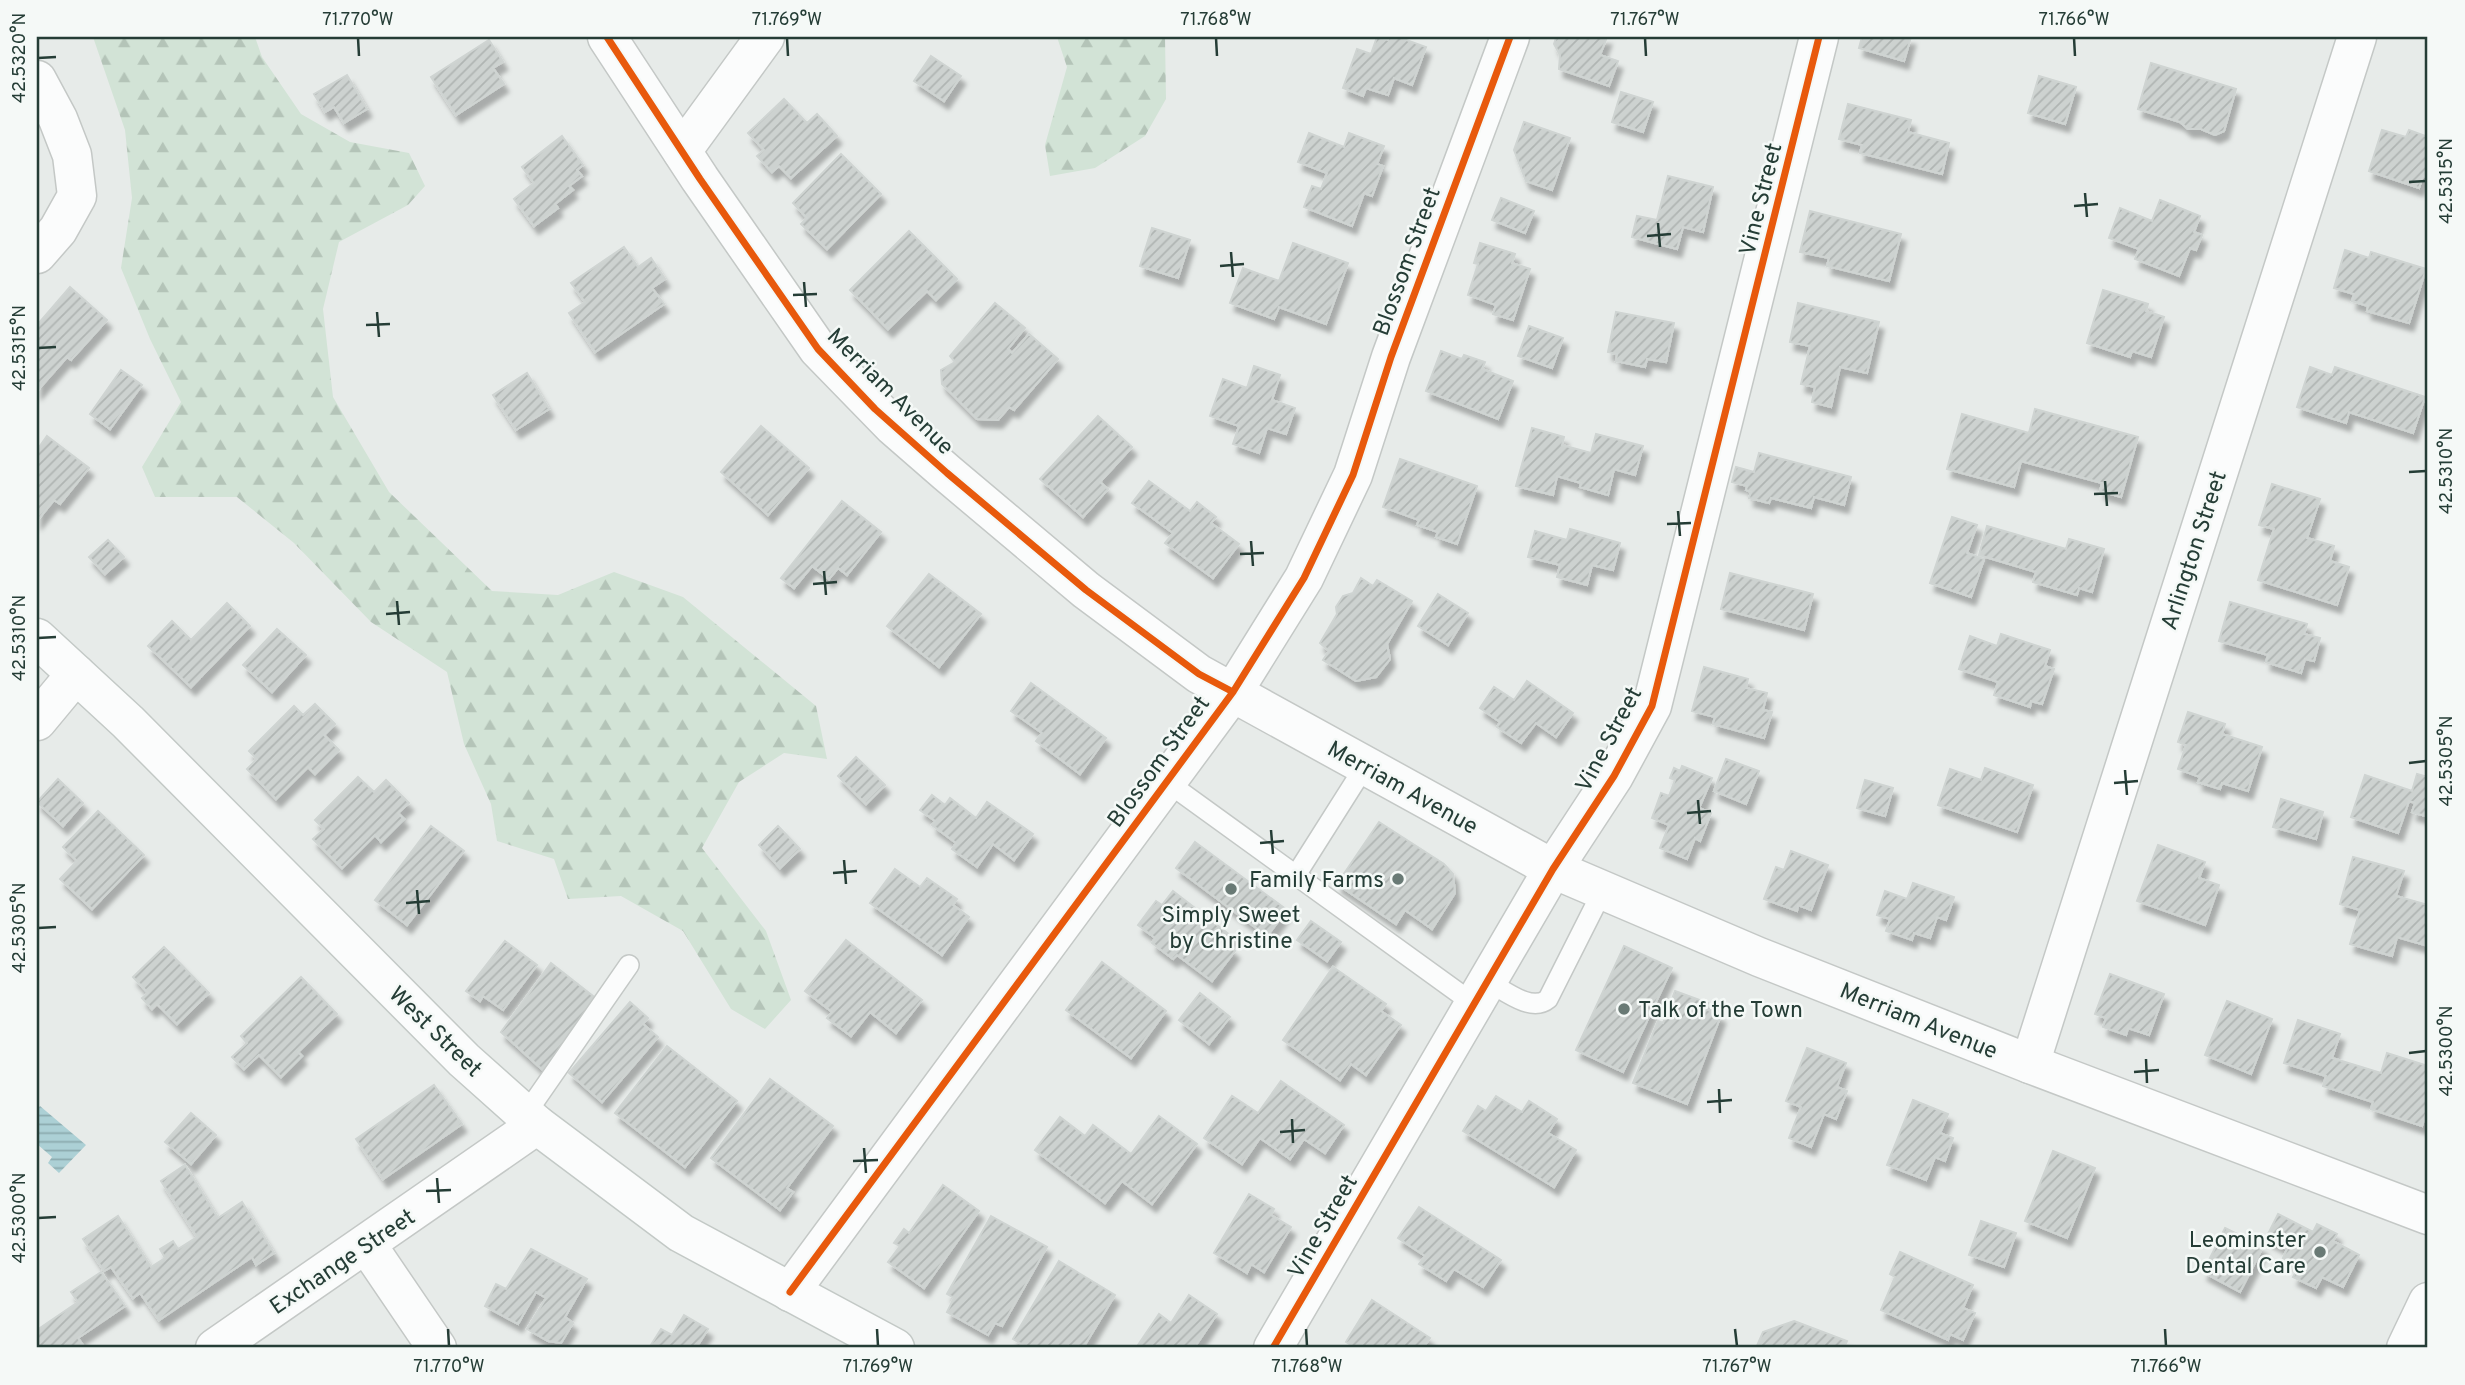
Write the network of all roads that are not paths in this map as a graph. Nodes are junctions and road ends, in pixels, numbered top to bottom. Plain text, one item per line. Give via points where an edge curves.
1 (607, 37) edge
2 (765, 37) edge
3 (1510, 37) edge
4 (1819, 37) edge
5 (2357, 37) edge
6 (37, 80) edge
7 (682, 151) junction
8 (37, 254) edge
9 (37, 638) edge
10 (76, 674) junction
11 (1233, 692) junction
12 (37, 721) edge
13 (1365, 766) junction
14 (1167, 782) junction
15 (1553, 869) junction
16 (1296, 875) junction
17 (1603, 890) junction
18 (629, 965) dead end
19 (1481, 993) junction
20 (2030, 1063) junction
21 (531, 1120) junction
22 (2428, 1215) edge
23 (367, 1245) junction
24 (790, 1292) junction
25 (2428, 1302) edge
26 (215, 1348) edge
27 (436, 1348) edge
28 (895, 1348) edge
29 (1273, 1348) edge
30 (2406, 1348) edge

1 - 7 street, Merriam Avenue
2 - 7 street
3 - 11 street, Blossom Street via 1391,357 1353,475 1304,578
4 - 15 street, Vine Street via 1651,706 1614,776
5 - 20 street, Arlington Street
6 - 8 street via 72,155 77,196 58,230
7 - 11 street, Merriam Avenue via 818,349 874,409 1086,590 1199,674
9 - 10 street, West Street
10 - 12 street
10 - 21 street, West Street via 464,1060
11 - 13 street, Merriam Avenue
11 - 14 street, Blossom Street
13 - 15 street, Merriam Avenue
13 - 16 lane
14 - 16 lane
14 - 24 street, Blossom Street
15 - 17 street, Merriam Avenue
15 - 19 street, Vine Street
16 - 19 lane
17 - 19 lane via 1544,1003
17 - 20 street, Merriam Avenue via 1759,957
18 - 21 lane
19 - 29 street, Vine Street
20 - 22 street, Merriam Avenue
21 - 23 street, Exchange Street
21 - 24 street, West Street via 681,1233
23 - 26 street, Exchange Street
23 - 27 street
24 - 28 street, West Street
25 - 30 street

